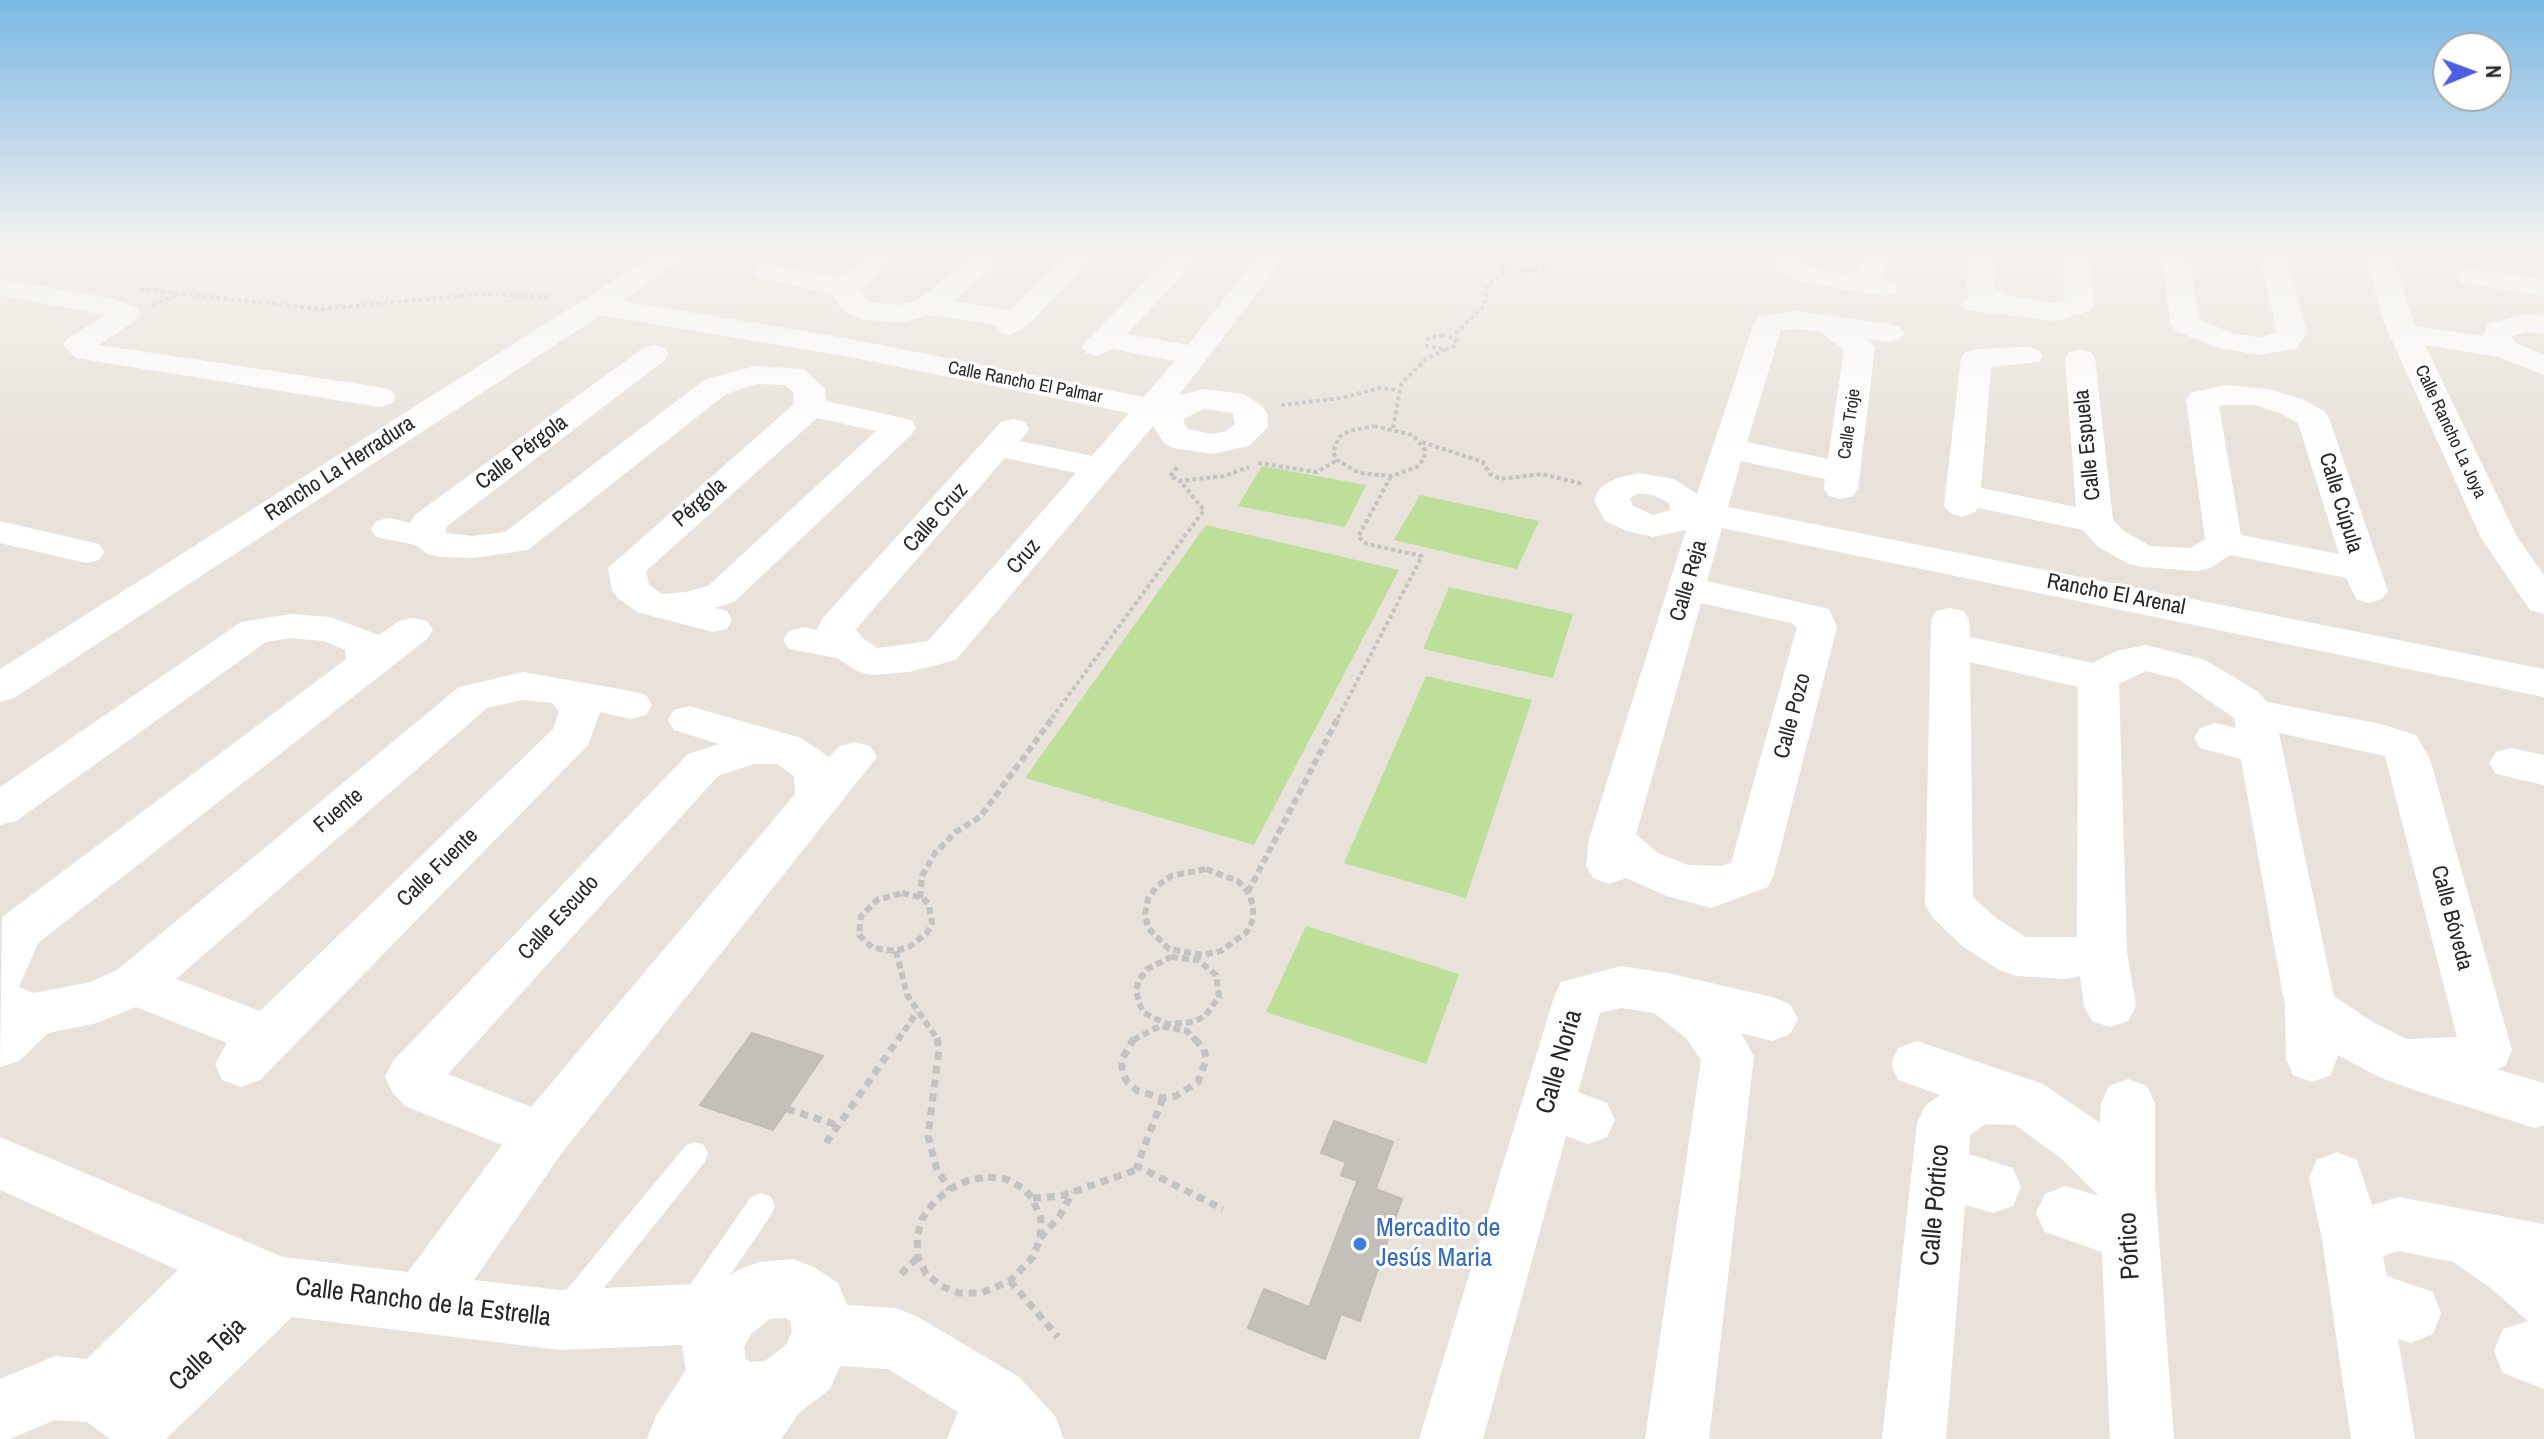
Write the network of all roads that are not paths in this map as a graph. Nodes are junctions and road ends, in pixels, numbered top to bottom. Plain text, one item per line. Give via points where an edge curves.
1 (110, 317) edge
2 (576, 317) edge
3 (667, 317) edge
4 (852, 317) edge
5 (999, 317) edge
6 (1020, 317) edge
7 (1129, 317) edge
8 (1221, 317) edge
9 (2189, 317) edge
10 (2279, 317) edge
11 (2398, 317) edge
12 (1828, 324) junction
13 (2536, 324) edge
14 (2401, 326) junction
15 (1889, 333) dead end
16 (2501, 341) junction
17 (1946, 342) dead end
18 (833, 345) junction
19 (1196, 356) junction
20 (2028, 356) junction
21 (2544, 366) edge
22 (796, 385) junction
23 (715, 387) junction
24 (380, 397) dead end
25 (1162, 410) junction
26 (1728, 448) junction
27 (1101, 468) junction
28 (1620, 488) road end
29 (2103, 504) junction
30 (1698, 512) junction
31 (2211, 522) junction
32 (389, 529) dead end
33 (0, 532) edge
34 (428, 537) junction
35 (515, 542) junction
36 (86, 552) dead end
37 (2525, 552) edge
38 (2161, 557) junction
39 (479, 578) dead end
40 (1688, 589) junction
41 (2144, 601) junction
42 (2544, 602) edge
43 (651, 604) junction
44 (2186, 609) junction
45 (264, 610) dead end
46 (713, 620) dead end
47 (330, 629) junction
48 (413, 630) dead end
49 (803, 640) dead end
50 (942, 651) junction
51 (859, 655) junction
52 (2146, 658) junction
53 (520, 660) dead end
54 (367, 663) junction
55 (2191, 669) junction
56 (2544, 683) edge
57 (922, 685) dead end
58 (0, 688) edge
59 (564, 691) junction
60 (474, 697) junction
61 (2110, 704) junction
62 (631, 705) dead end
63 (689, 720) dead end
64 (2258, 731) junction
65 (2215, 738) dead end
66 (786, 749) junction
67 (855, 757) dead end
68 (817, 797) junction
69 (0, 809) edge
70 (1684, 883) junction
71 (1755, 902) dead end
72 (10, 928) edge
73 (2102, 952) junction
74 (135, 985) junction
75 (1668, 994) junction
76 (2110, 1006) dead end
77 (2311, 1007) junction
78 (10, 1009) edge
79 (1772, 1019) dead end
80 (2312, 1059) dead end
81 (2400, 1062) junction
82 (1917, 1064) dead end
83 (2024, 1101) junction
84 (2128, 1103) dead end
85 (2535, 1104) dead end
86 (541, 1136) junction
87 (695, 1154) dead end
88 (0, 1163) edge
89 (2337, 1178) dead end
90 (761, 1206) dead end
91 (2128, 1210) junction
92 (2065, 1213) dead end
93 (2457, 1235) junction
94 (2351, 1239) junction
95 (2544, 1252) edge
96 (254, 1274) junction
97 (420, 1305) junction
98 (708, 1314) junction
99 (560, 1320) junction
100 (823, 1334) junction
101 (2538, 1336) edge
102 (718, 1376) junction
103 (0, 1411) edge
104 (760, 1415) edge
105 (126, 1418) edge
106 (1003, 1426) edge
107 (679, 1439) edge
108 (1451, 1439) edge
109 (1677, 1439) edge
110 (1914, 1439) edge
111 (2142, 1439) edge
112 (2383, 1439) edge

1 - 24 street via 78,345 87,352
2 - 58 street, Rancho La Herradura
3 - 18 street, Calle Rancho El Palmar
4 - 18 street
5 - 6 street via 1014,323
7 - 19 street via 1101,343
8 - 19 street, Cruz
9 - 10 street via 2191,324 2212,337 2273,346 2286,342 2292,333 2280,325
11 - 14 street, Calle Rancho La Joya
12 - 15 street
12 - 26 street, Calle Reja via 1796,320 1769,347
12 - 26 street, Calle Troje via 1860,347 1842,374 1842,480
13 - 16 street via 2498,330
14 - 16 street
14 - 37 street, Calle Rancho La Joya
16 - 21 street
17 - 20 street
18 - 22 street
18 - 25 street, Calle Rancho El Palmar
19 - 25 street, Cruz
20 - 29 street, Calle Espuela via 2076,380
20 - 29 street via 1976,358 1985,378 1963,500
22 - 23 street, Calle Pérgola via 755,375
22 - 43 street, Pérgola via 614,580
22 - 43 street via 900,427 721,594 687,604
23 - 34 street, Calle Pérgola via 644,362 428,523
23 - 35 street, Calle Pérgola
25 - 25 street via 1176,436 1198,444 1237,439 1252,427 1251,413 1244,406 1219,399
25 - 27 street, Cruz
26 - 30 street, Calle Reja
27 - 50 street, Cruz
27 - 51 street, Calle Cruz via 1006,438 836,628
28 - 30 street via 1613,506 1640,523 1666,525
29 - 38 street, Calle Espuela via 2111,539
30 - 40 street, Calle Reja
30 - 41 street, Rancho El Arenal
31 - 31 street, Calle Cúpula via 2220,403 2291,406 2316,424 2364,580
31 - 38 street via 2197,560
32 - 34 street
33 - 36 street
34 - 35 street via 440,546
35 - 39 street, Calle Pérgola
37 - 42 street, Calle Rancho La Joya
38 - 41 street
38 - 44 street
40 - 70 street, Calle Reja via 1610,852
40 - 70 street, Calle Pozo via 1801,613 1815,618 1817,627 1751,874 1721,884
41 - 44 street, Rancho El Arenal
41 - 52 street
43 - 46 street
44 - 55 street
44 - 56 street, Rancho El Arenal
45 - 47 street
47 - 54 street via 364,643
47 - 69 street via 291,626 255,631
48 - 54 street
49 - 51 street
50 - 51 street via 909,659
50 - 57 street
52 - 55 street, Calle Bóveda
52 - 61 street via 2130,660
53 - 60 street
54 - 72 street
55 - 64 street, Calle Bóveda via 2242,701
59 - 60 street, Fuente via 523,686
59 - 62 street, Fuente
59 - 74 street, Calle Fuente via 580,709 573,735 254,1050
60 - 74 street, Fuente
61 - 73 street
61 - 73 street via 1950,631 1949,904 1979,932 2017,956 2066,959
63 - 66 street
64 - 65 street
64 - 77 street via 2320,960
64 - 81 street, Calle Bóveda via 2381,739 2401,746 2408,759 2458,999 2486,1050 2451,1062
66 - 68 street via 815,769
66 - 86 street, Calle Escudo via 752,749 703,765 412,1077 424,1089
67 - 68 street
68 - 86 street
70 - 71 street
72 - 78 street
73 - 76 street
74 - 78 street, Fuente via 97,1002
75 - 79 street
75 - 108 street, Calle Noria via 1621,987 1579,997 1568,1113
75 - 109 street via 1704,1023 1728,1056 1698,1157
77 - 80 street
77 - 81 street, Calle Bóveda
81 - 85 street
82 - 83 street
83 - 91 street, Pórtico via 2082,1141
83 - 110 street, Calle Pórtico via 1977,1100 1944,1123 1966,1179
84 - 91 street
86 - 97 street
87 - 99 lane
88 - 96 street, Calle Rancho de la Estrella
89 - 94 street
90 - 98 lane
91 - 92 street
91 - 111 street, Pórtico
93 - 94 street via 2399,1224
93 - 95 street
93 - 101 street via 2513,1269
94 - 112 street via 2386,1305
96 - 97 street, Calle Rancho de la Estrella
96 - 105 street, Calle Teja
97 - 99 street, Calle Rancho de la Estrella
98 - 99 street, Calle Rancho de la Estrella
98 - 100 street via 759,1291 793,1288 817,1304
98 - 102 street
100 - 104 street via 808,1367
100 - 106 street via 896,1339
102 - 104 street
102 - 107 street
103 - 105 street, Calle Teja via 55,1388

